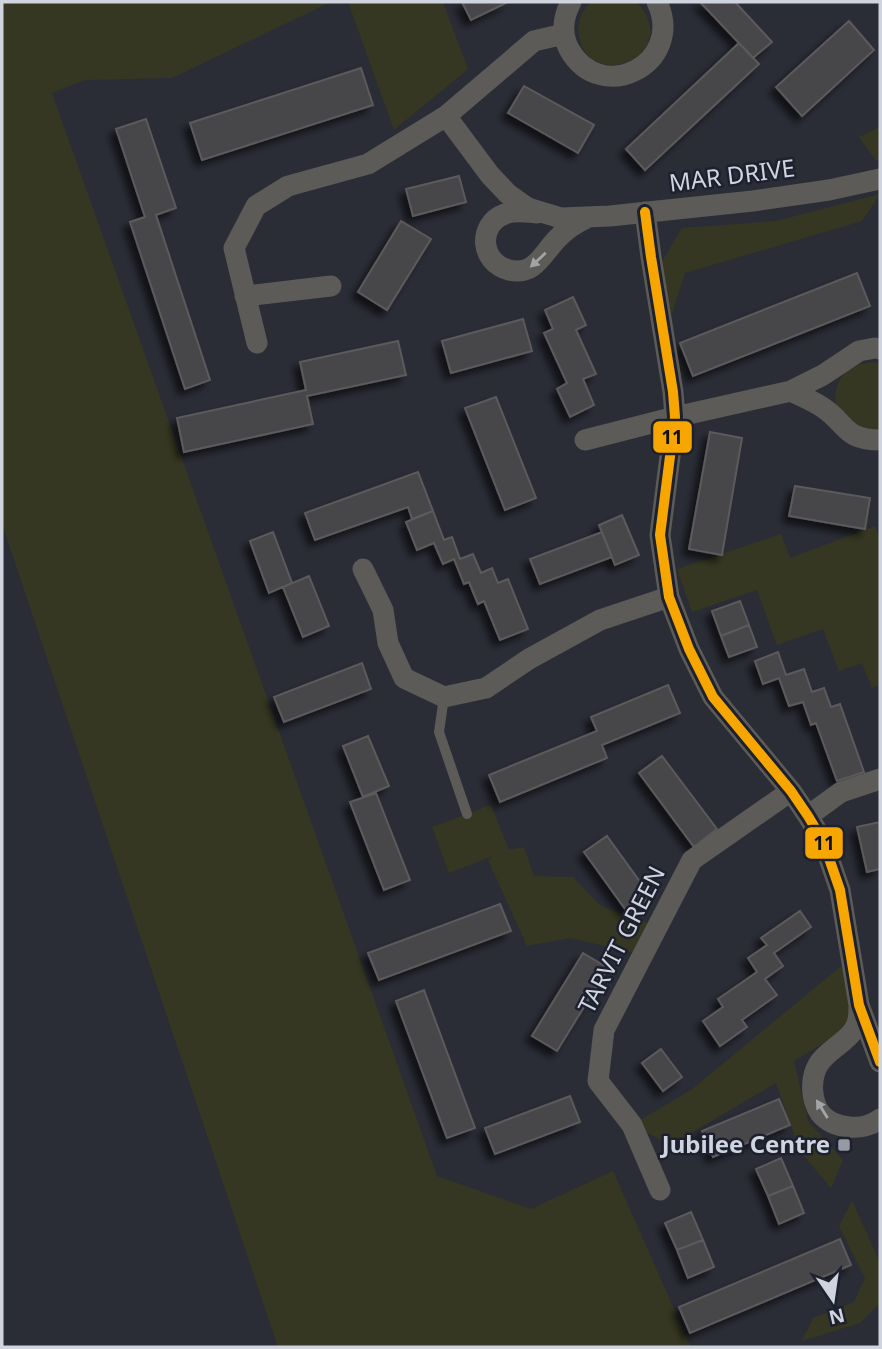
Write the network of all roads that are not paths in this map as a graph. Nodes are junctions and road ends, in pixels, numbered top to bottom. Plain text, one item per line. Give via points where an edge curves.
1 (570, 2) edge
2 (657, 2) edge
3 (564, 34) junction
4 (446, 116) junction
5 (880, 179) edge
6 (645, 212) junction
7 (546, 213) junction
8 (589, 216) junction
9 (331, 286) dead end
10 (245, 296) junction
11 (257, 343) dead end
12 (880, 349) edge
13 (791, 391) junction
14 (675, 417) junction
15 (585, 440) dead end
16 (880, 440) edge
17 (363, 569) dead end
18 (669, 597) junction
19 (444, 697) junction
20 (880, 779) edge
21 (791, 791) junction
22 (467, 814) dead end
23 (808, 816) junction
24 (859, 1005) junction
25 (880, 1062) edge
26 (880, 1119) edge
27 (660, 1191) dead end

1 - 3 street
2 - 3 street via 664,24 660,46 641,69 628,75 612,77 590,71 573,56
3 - 4 street via 534,41
4 - 7 street, MAR DRIVE via 508,194 528,208
4 - 10 street via 368,164 288,186 256,206 234,248
5 - 6 street, MAR DRIVE via 753,201
6 - 8 street, MAR DRIVE
6 - 14 street
7 - 8 street, MAR DRIVE via 561,218
8 -> 7 street, MAR DRIVE via 565,231 529,269 517,272 496,265 485,245 491,222 512,211
9 - 10 street
10 - 11 street
12 - 13 street via 859,351
13 - 14 street
13 - 16 street via 824,407 848,432
14 - 15 street
14 - 18 street via 660,535
17 - 19 street via 383,610 388,643 404,678
18 - 19 street via 600,620 486,688
18 - 21 street via 713,698
19 - 22 lane via 439,732
20 - 23 street via 841,792
21 - 23 street
21 - 27 street, TARVIT GREEN via 692,860 604,1030 598,1081 632,1125
23 - 24 street via 823,841 840,890
24 - 25 street
26 -> 24 street via 865,1127 830,1121 820,1113 812,1087 818,1065 852,1032

